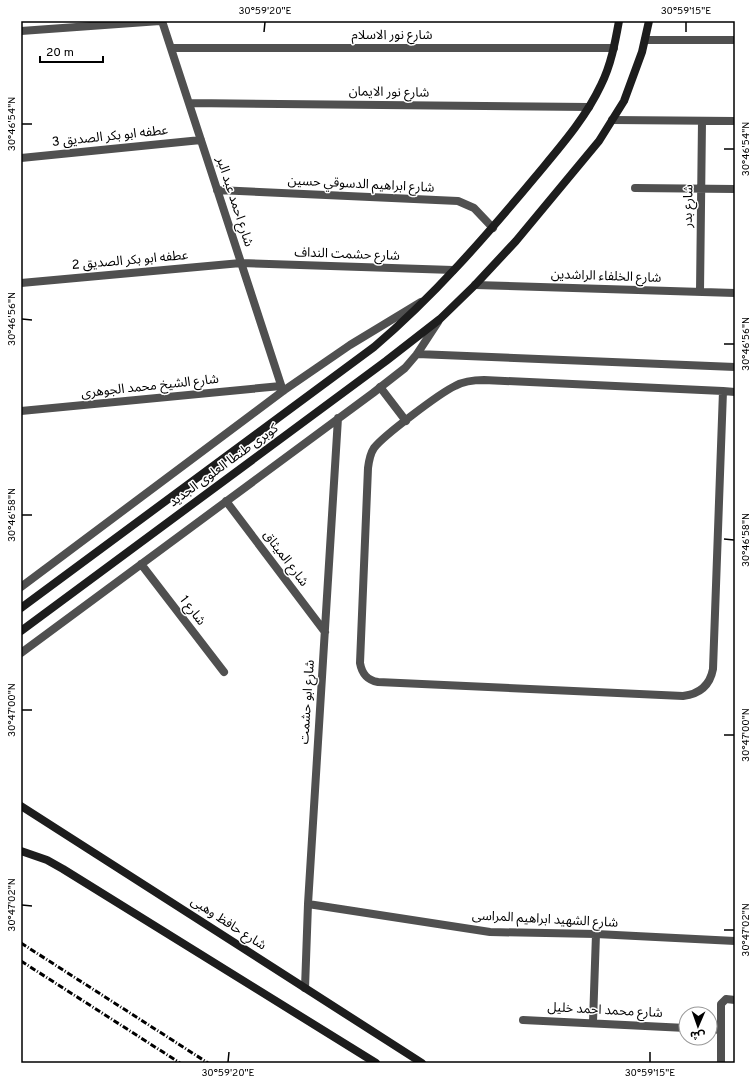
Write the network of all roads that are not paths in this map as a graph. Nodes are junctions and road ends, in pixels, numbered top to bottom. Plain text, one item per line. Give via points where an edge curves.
1 (161, 21) edge
2 (619, 21) edge
3 (649, 21) edge
4 (21, 31) edge
5 (645, 40) junction
6 (735, 40) edge
7 (171, 48) junction
8 (614, 48) junction
9 (189, 103) junction
10 (589, 107) junction
11 (612, 120) junction
12 (702, 121) junction
13 (735, 121) edge
14 (201, 140) junction
15 (21, 158) edge
16 (634, 188) dead end
17 (701, 188) junction
18 (735, 189) edge
19 (217, 190) junction
20 (493, 228) junction
21 (241, 263) junction
22 (453, 270) junction
23 (21, 283) edge
24 (475, 285) junction
25 (700, 292) junction
26 (735, 293) edge
27 (424, 300) junction
28 (440, 319) junction
29 (417, 354) junction
30 (735, 367) edge
31 (380, 387) junction
32 (282, 389) junction
33 (723, 391) junction
34 (735, 392) edge
35 (21, 412) edge
36 (338, 418) junction
37 (406, 421) junction
38 (226, 501) junction
39 (141, 564) junction
40 (21, 587) edge
41 (21, 608) edge
42 (21, 631) edge
43 (325, 632) junction
44 (21, 653) edge
45 (224, 672) dead end
46 (21, 806) edge
47 (21, 851) edge
48 (308, 904) junction
49 (596, 934) junction
50 (735, 941) edge
51 (305, 988) junction
52 (735, 1000) edge
53 (523, 1020) dead end
54 (593, 1022) junction
55 (678, 1027) edge
56 (718, 1030) edge
57 (721, 1030) junction
58 (376, 1063) edge
59 (422, 1063) edge
60 (721, 1063) edge

1 - 4 street
1 - 7 street, شارع احمد عبد البر
2 - 8 main road, كوبرى طنطا العلوى الجديد
3 - 5 main road, كوبرى طنطا العلوى الجديد
5 - 6 street
5 - 11 main road, كوبرى طنطا العلوى الجديد via 624,101
7 - 8 street, شارع نور الاسلام
7 - 9 street, شارع احمد عبد البر
8 - 10 main road, كوبرى طنطا العلوى الجديد via 601,85
9 - 10 street, شارع نور الايمان
9 - 14 street, شارع احمد عبد البر
10 - 20 main road, كوبرى طنطا العلوى الجديد via 580,122
11 - 12 street
11 - 24 main road, كوبرى طنطا العلوى الجديد via 595,147 516,241
12 - 13 street
12 - 17 street, شارع بدر
14 - 15 street, عطفه ابو بكر الصديق 3
14 - 19 street, شارع احمد عبد البر
16 - 17 street
17 - 18 street
17 - 25 street, شارع بدر
19 - 20 street, شارع ابراهيم الدسوقي حسين via 458,201 474,208
19 - 21 street, شارع احمد عبد البر
20 - 22 main road, كوبرى طنطا العلوى الجديد
21 - 22 street, شارع حشمت النداف
21 - 23 street, عطفه ابو بكر الصديق 2
21 - 32 street, شارع احمد عبد البر
22 - 27 main road, كوبرى طنطا العلوى الجديد
24 - 25 street, شارع الخلفاء الراشدين
24 - 28 main road, كوبرى طنطا العلوى الجديد
25 - 26 street, شارع الخلفاء الراشدين
27 - 32 street
27 - 41 main road, كوبرى طنطا العلوى الجديد via 374,347
28 - 29 street
28 - 42 main road, كوبرى طنطا العلوى الجديد
29 - 30 street
29 - 31 street via 405,368
31 - 36 street
31 - 37 street
32 - 35 street, شارع الشيخ محمد الجوهرى
32 - 40 street
33 - 34 street
33 - 37 street via 474,380 454,386
33 - 37 street via 713,669 705,687 699,692 683,696 378,682 368,678 360,663 369,460 371,452 381,440
36 - 38 street
36 - 43 street, شارع ابو حشمت
38 - 39 street
38 - 43 street, شارع الميثاق
39 - 44 street
39 - 45 street, شارع 1
43 - 48 street, شارع ابو حشمت
46 - 51 main road, شارع حافظ وهبى
47 - 58 main road via 30,852 63,869
48 - 49 street, شارع الشهيد ابراهيم المراسى via 490,932
48 - 51 street, شارع ابو حشمت
49 - 50 street, شارع الشهيد ابراهيم المراسى
49 - 54 street
51 - 59 main road, شارع حافظ وهبى
52 - 57 street via 726,999 721,1004
53 - 54 street, شارع محمد احمد خليل
54 - 55 street, شارع محمد احمد خليل
56 - 57 street
57 - 60 street

